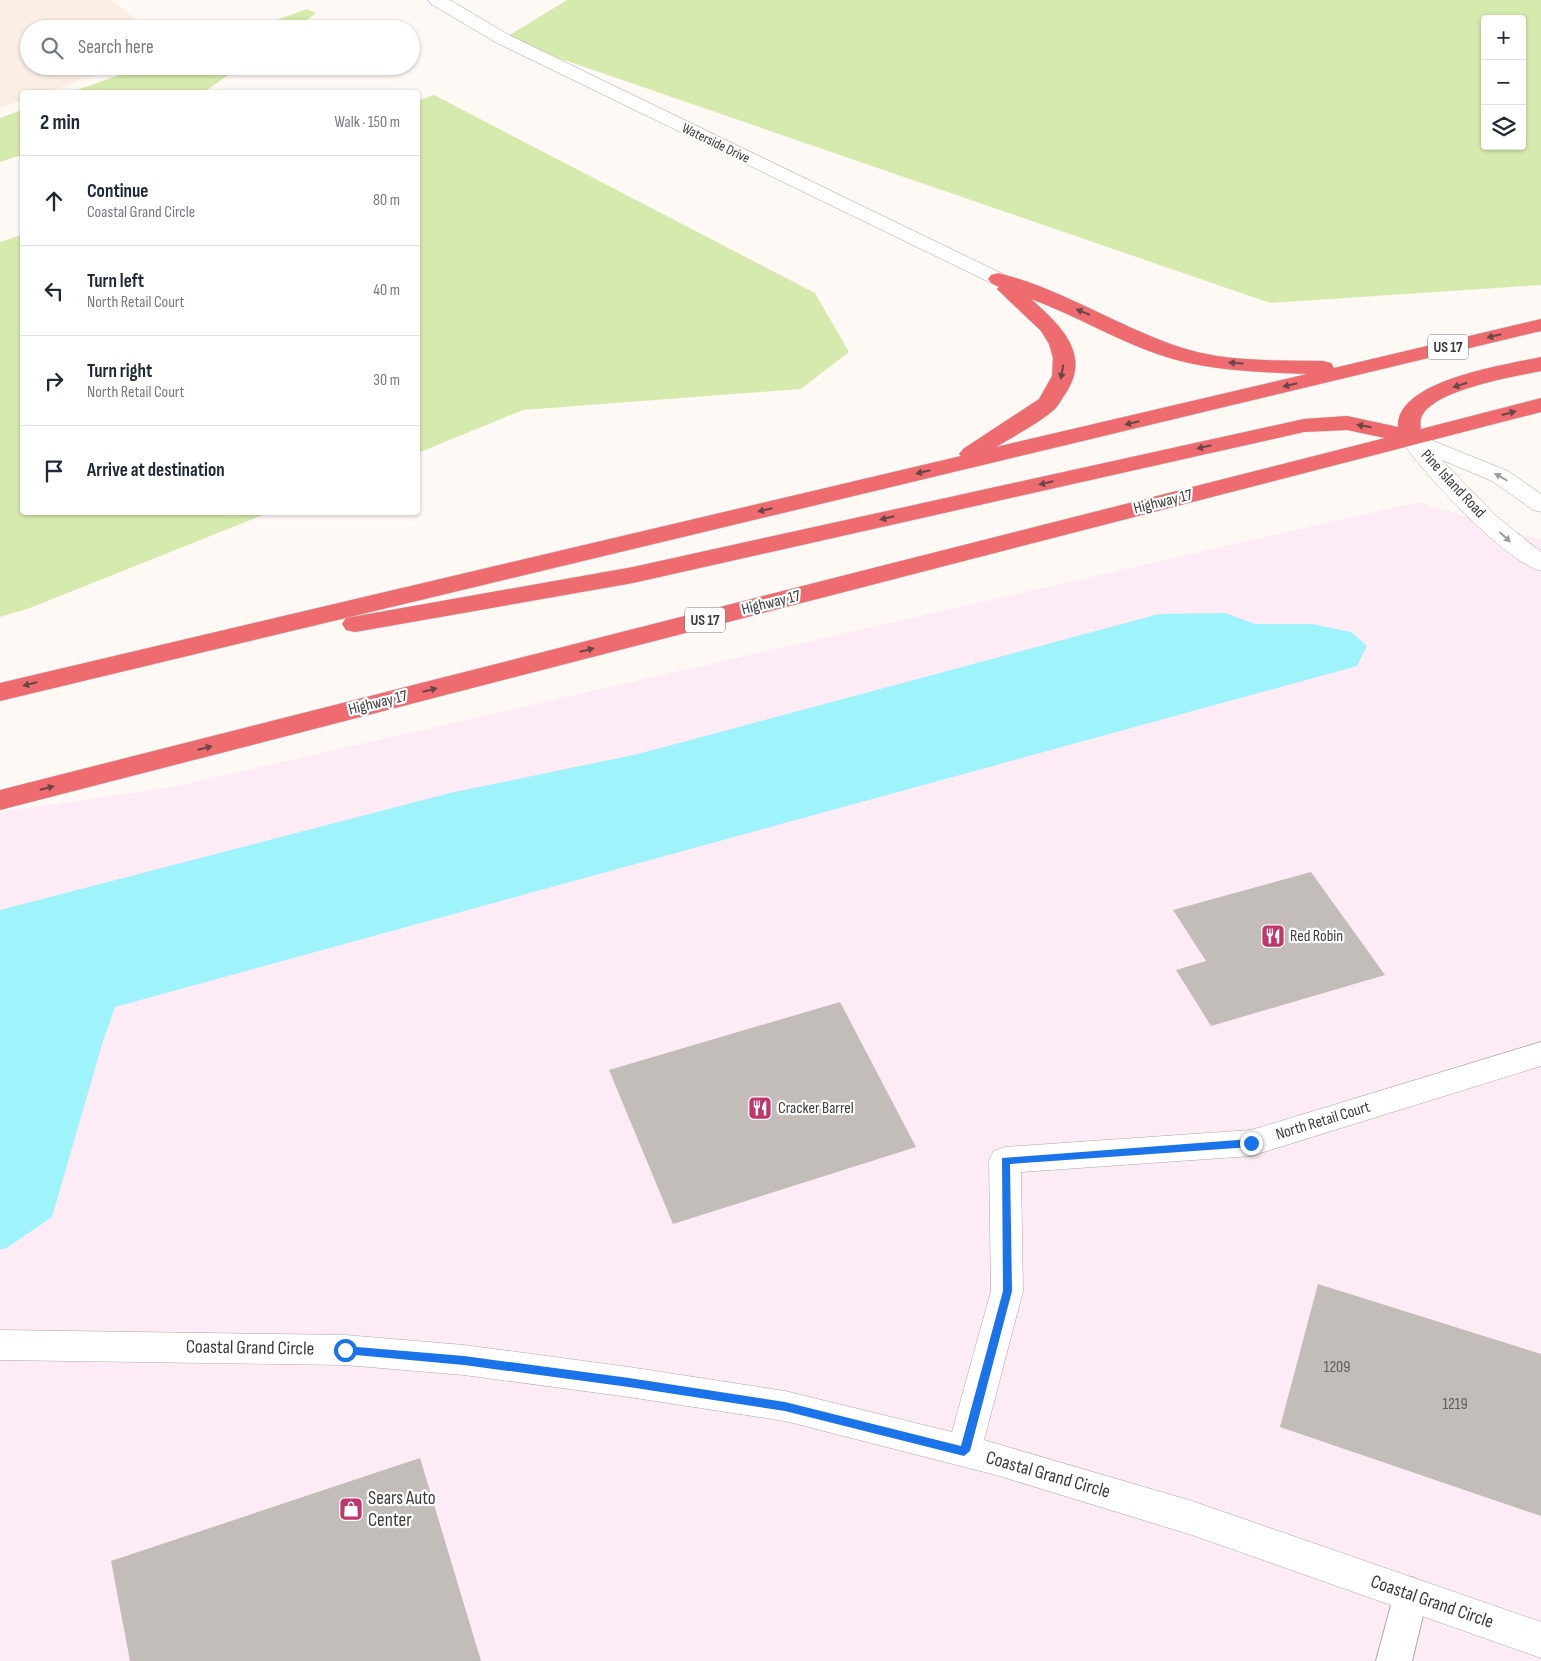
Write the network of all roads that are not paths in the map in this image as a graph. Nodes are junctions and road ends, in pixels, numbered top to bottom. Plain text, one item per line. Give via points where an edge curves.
1 (437, 0) edge
2 (998, 279) junction
3 (1541, 325) edge
4 (1541, 364) edge
5 (1355, 370) junction
6 (1541, 405) edge
7 (1411, 439) junction
8 (955, 464) junction
9 (1541, 505) edge
10 (1541, 563) edge
11 (60, 677) junction
12 (0, 692) edge
13 (0, 800) edge
14 (1541, 1054) edge
15 (0, 1345) edge
16 (964, 1451) junction
17 (1411, 1594) junction
18 (1541, 1640) edge
19 (1394, 1661) edge

1 - 2 street, Waterside Drive via 503,39
5 -> 2 highway via 1195,358 1158,347 1089,314
2 -> 8 highway via 1050,327 1064,358 1063,376 1047,404
3 -> 5 highway, US 17
4 -> 7 highway via 1434,394 1412,413 1409,423
5 -> 8 highway, US 17
7 -> 6 highway, Highway 17 / US 17
9 -> 7 street, Pine Island Road via 1500,476
7 -> 10 street, Pine Island Road via 1466,502 1516,547
7 -> 11 highway via 1378,428 1323,423 633,575
13 -> 7 highway, Highway 17 / US 17
8 -> 11 highway, US 17
11 -> 12 highway, US 17
14 - 16 street, North Retail Court via 1251,1143 1005,1160 1007,1291
15 - 16 street, Coastal Grand Circle via 345,1350 464,1360 785,1406
16 - 17 street, Coastal Grand Circle via 1192,1518
17 - 18 street, Coastal Grand Circle
17 - 19 lane

